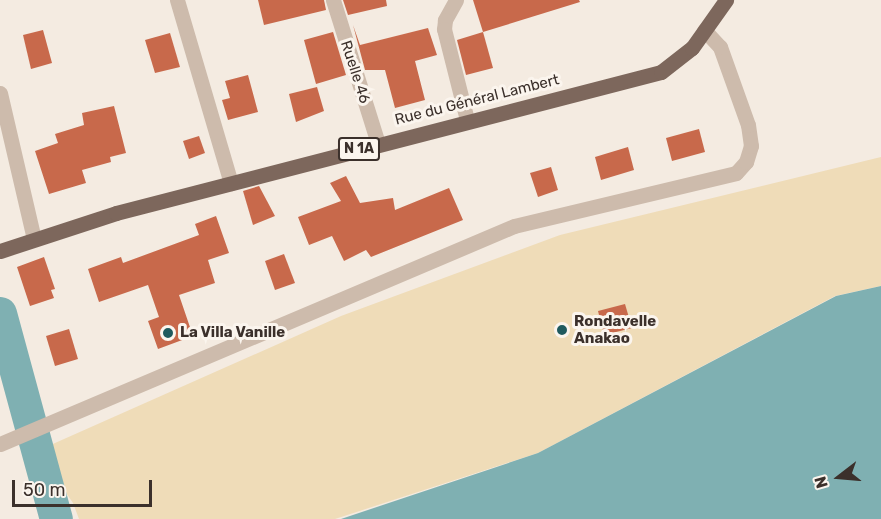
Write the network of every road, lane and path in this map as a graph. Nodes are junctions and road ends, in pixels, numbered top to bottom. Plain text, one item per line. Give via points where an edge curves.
1 (177, 0) edge
2 (333, 0) edge
3 (456, 0) edge
4 (726, 0) edge
5 (704, 30) junction
6 (0, 93) edge
7 (467, 120) junction
8 (378, 144) junction
9 (231, 183) junction
10 (34, 239) junction
11 (1, 251) edge
12 (0, 444) edge

1 - 9 street
2 - 8 street, Ruelle 46
3 - 7 street via 444,29
4 - 5 main road, Rue du Général Lambert / N 1A
5 - 7 main road, Rue du Général Lambert / N 1A via 692,48 661,72
5 - 12 street via 720,47 748,125 751,146 746,162 736,173 514,226
6 - 10 street
7 - 8 main road, Rue du Général Lambert / N 1A
8 - 9 main road, Rue du Général Lambert / N 1A
9 - 10 main road, Rue du Général Lambert / N 1A
10 - 11 main road, Rue du Général Lambert / N 1A

